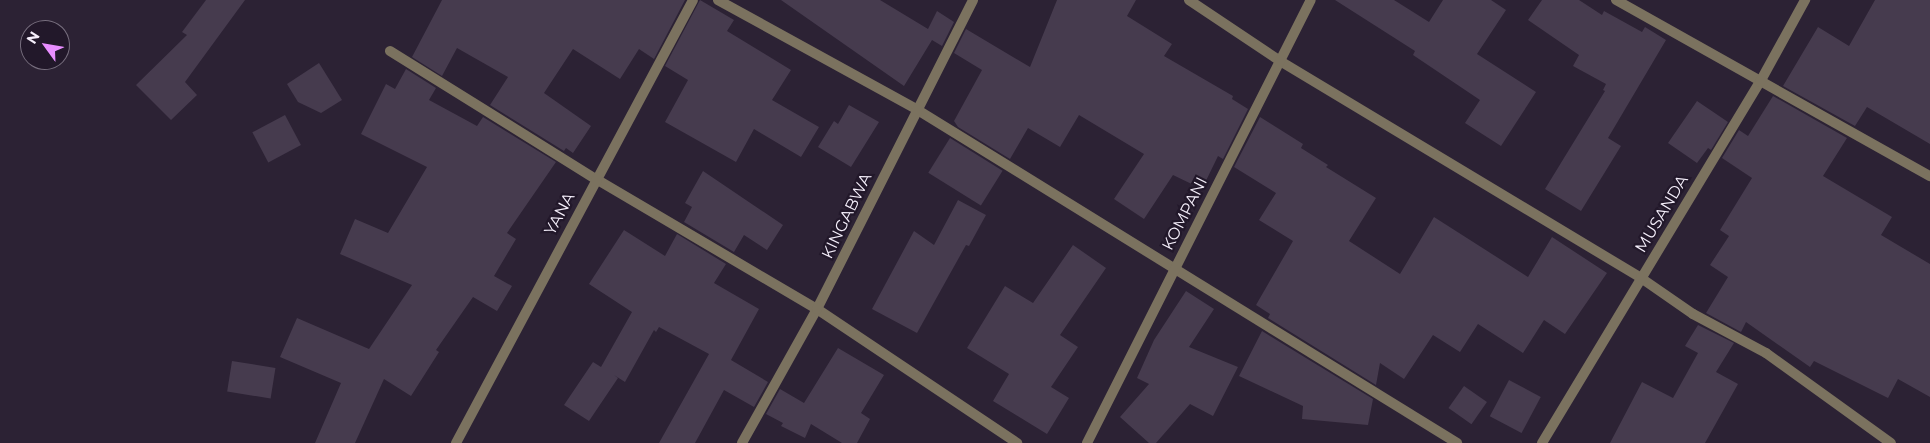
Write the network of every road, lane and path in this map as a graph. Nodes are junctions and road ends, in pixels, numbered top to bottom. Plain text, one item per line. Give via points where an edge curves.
1 (693, 0) edge
2 (718, 0) edge
3 (973, 0) edge
4 (1189, 0) edge
5 (1311, 0) edge
6 (1616, 0) edge
7 (1805, 0) edge
8 (390, 51) dead end
9 (1280, 61) junction
10 (1760, 82) junction
11 (916, 109) junction
12 (1930, 176) edge
13 (596, 179) junction
14 (1174, 269) junction
15 (1641, 278) junction
16 (817, 309) junction
17 (456, 443) edge
18 (742, 443) edge
19 (1017, 443) edge
20 (1087, 443) edge
21 (1457, 443) edge
22 (1542, 443) edge
23 (1891, 443) edge

1 - 13 street, YANA
2 - 11 street
3 - 11 street, KINGABWA
4 - 9 street
5 - 9 street, KOMPANI
6 - 10 street
7 - 10 street, MUSANDA
8 - 13 street
9 - 14 street, KOMPANI
9 - 15 street
10 - 12 street
10 - 15 street, MUSANDA
11 - 14 street
11 - 16 street, KINGABWA
13 - 16 street
13 - 17 street, YANA
14 - 20 street, KOMPANI
14 - 21 street
15 - 22 street, MUSANDA
15 - 23 street via 1694,314 1766,353
16 - 18 street, KINGABWA
16 - 19 street

